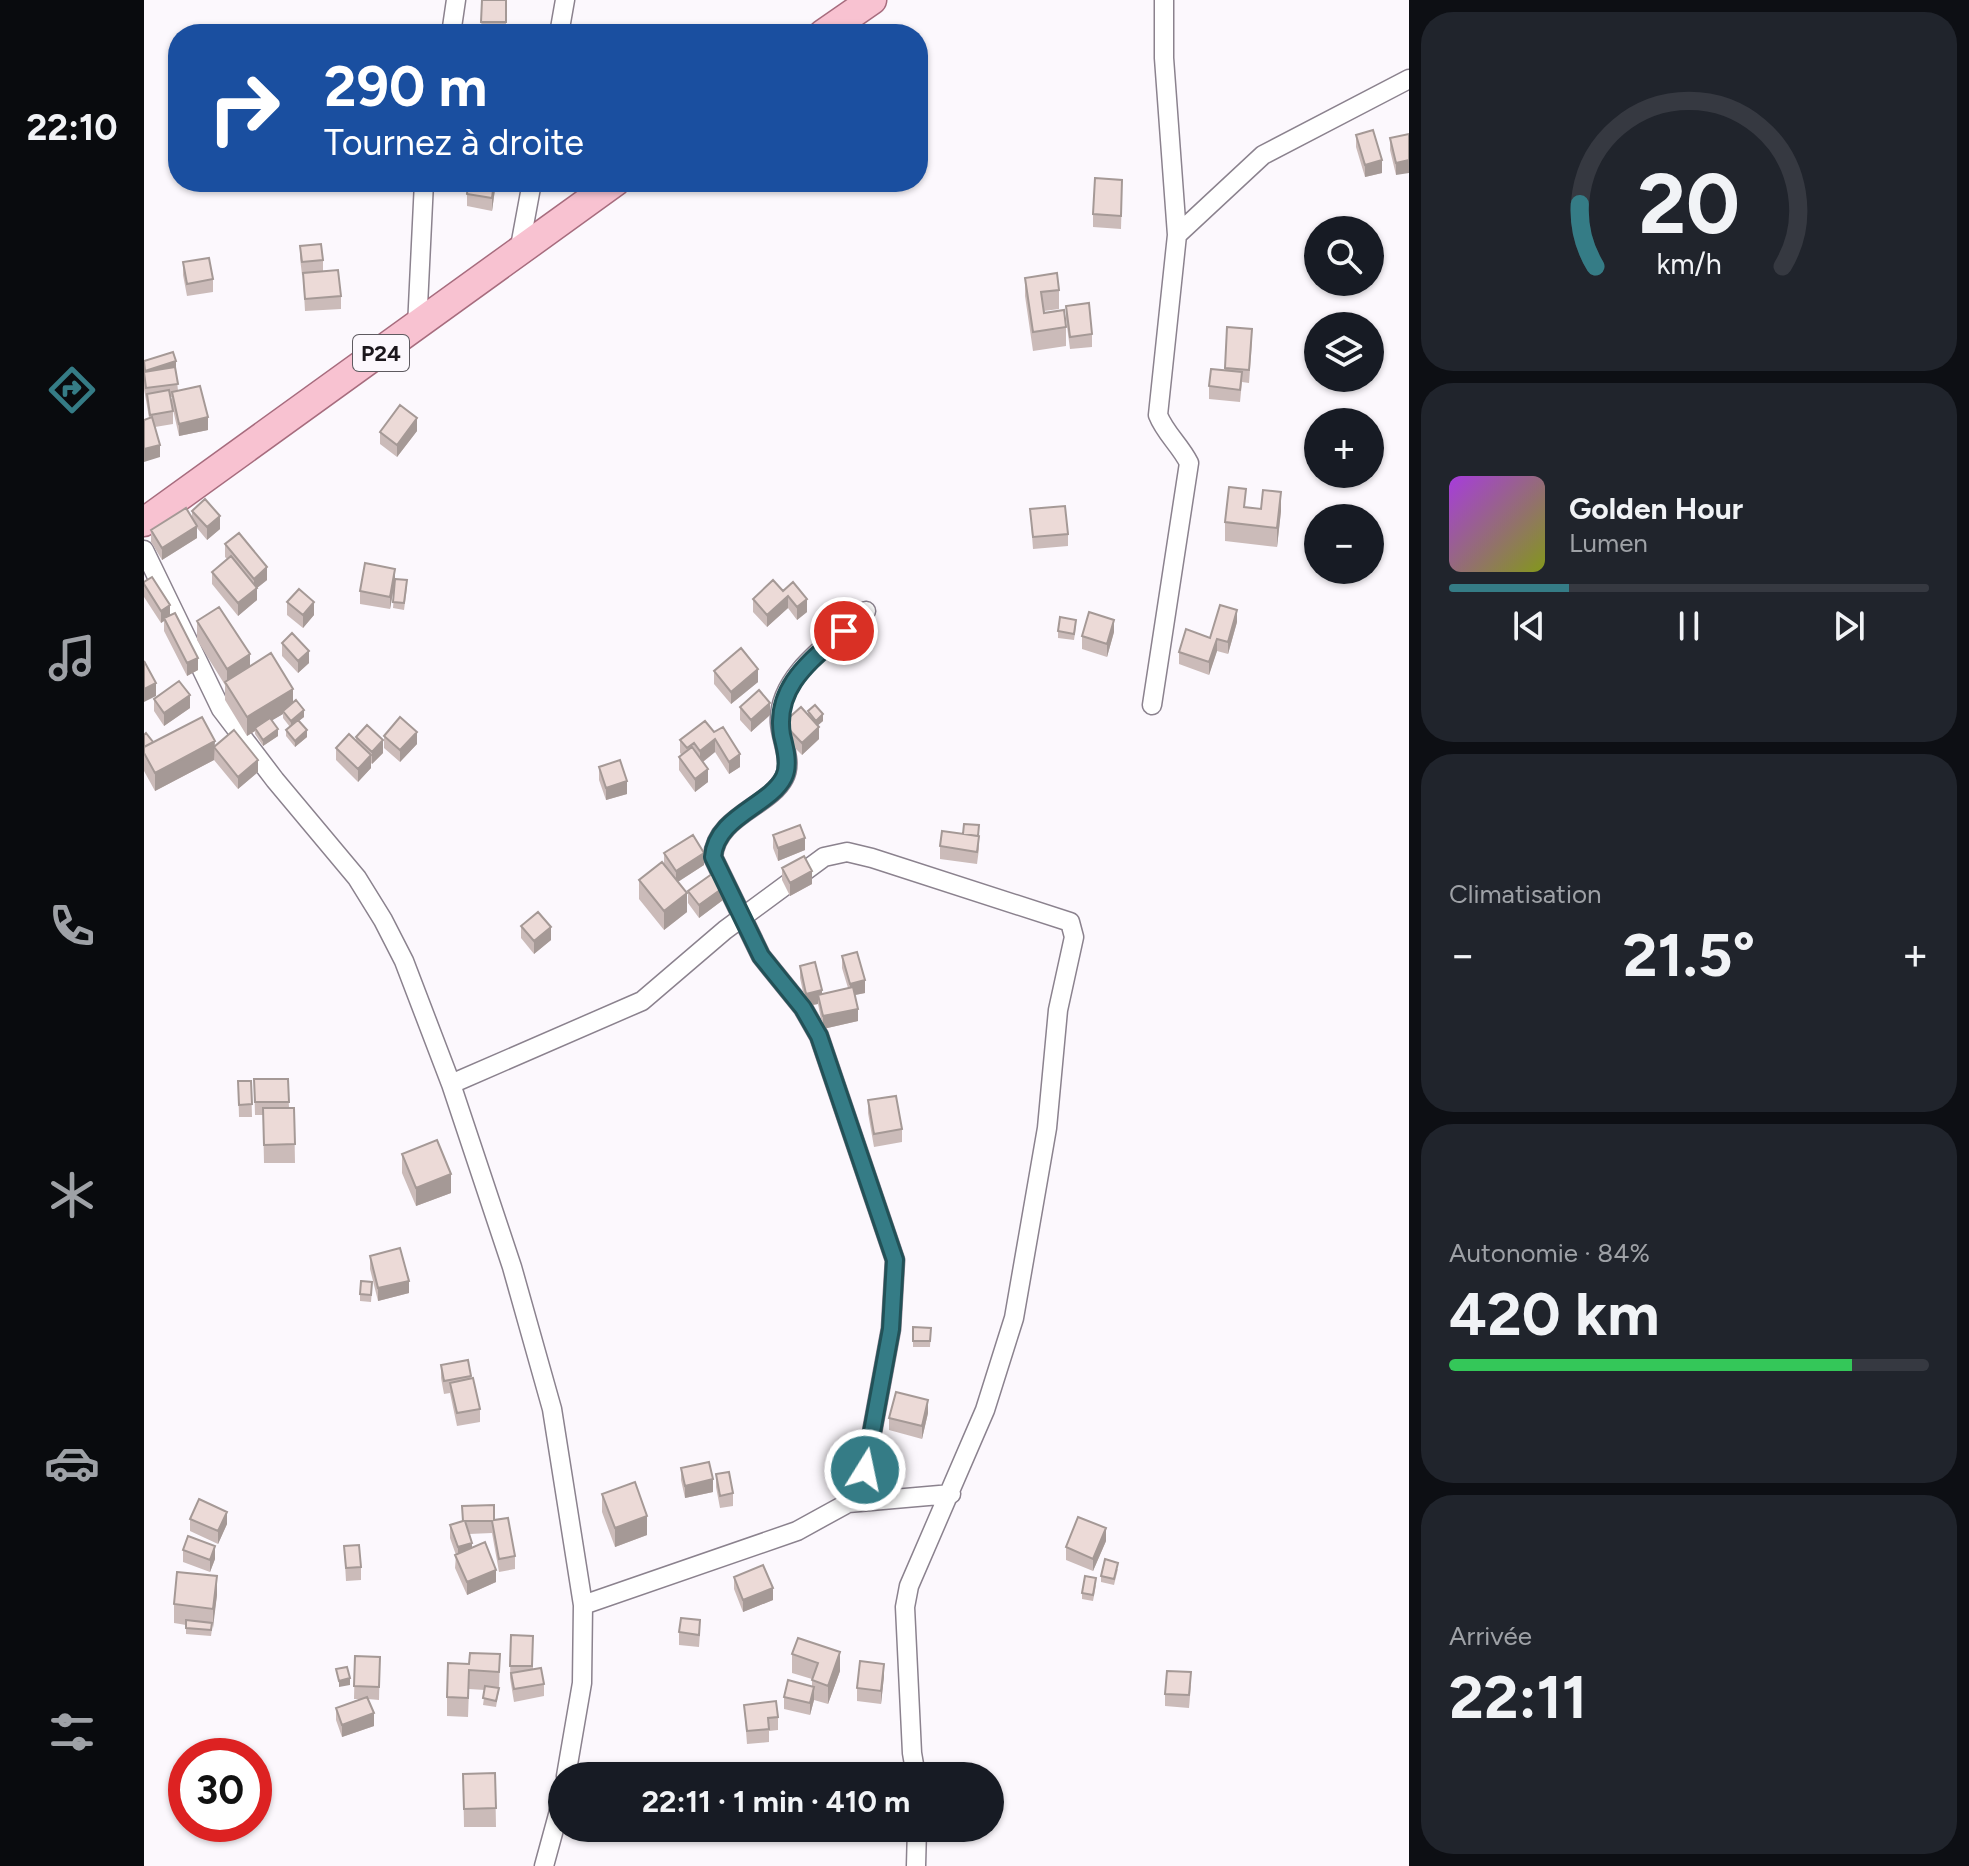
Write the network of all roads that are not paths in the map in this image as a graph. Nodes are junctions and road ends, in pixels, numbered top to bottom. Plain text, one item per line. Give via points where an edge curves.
1 (456, 0) edge
2 (565, 0) edge
3 (872, 0) edge
4 (1164, 0) edge
5 (452, 24) edge
6 (561, 24) edge
7 (837, 24) edge
8 (1409, 79) edge
9 (424, 192) edge
10 (530, 192) edge
11 (602, 192) edge
12 (1177, 235) junction
13 (519, 255) junction
14 (417, 327) junction
15 (144, 522) edge
16 (144, 550) edge
17 (866, 611) dead end
18 (1152, 705) dead end
19 (742, 919) junction
20 (451, 1084) junction
21 (951, 1494) junction
22 (848, 1503) junction
23 (583, 1605) junction
24 (568, 1762) edge
25 (914, 1762) edge
26 (551, 1842) edge
27 (917, 1842) edge
28 (544, 1866) edge
29 (916, 1866) edge

1 - 5 street
2 - 6 street
3 - 7 main road
4 - 12 street
8 - 12 street via 1263,155
9 - 14 street
10 - 13 street
11 - 13 main road, P24
12 - 18 street via 1158,415 1189,463
13 - 14 main road, P24
14 - 15 main road, P24
16 - 20 street via 221,709 357,878 383,920
17 - 19 street via 801,670 783,696 784,778 714,843 713,857
19 - 20 street via 642,1001
19 - 21 street via 824,857 847,852 1056,916 1074,929 1014,1318
19 - 22 street via 824,1047 895,1260 891,1329 865,1470
20 - 23 street via 552,1409
21 - 22 street
21 - 25 street via 909,1586 905,1607
22 - 23 street via 797,1531
23 - 24 street via 582,1683
26 - 28 street
27 - 29 street

